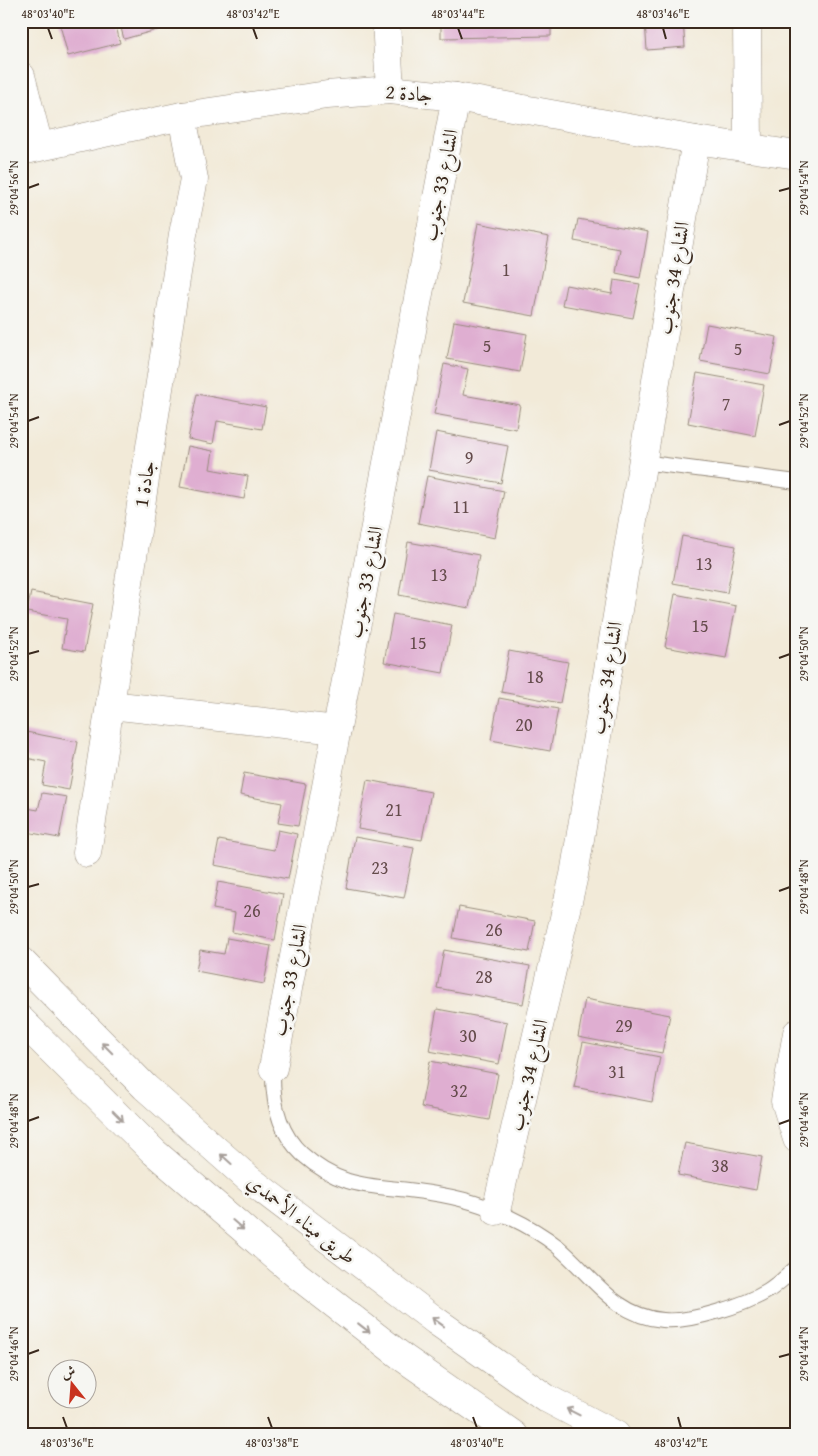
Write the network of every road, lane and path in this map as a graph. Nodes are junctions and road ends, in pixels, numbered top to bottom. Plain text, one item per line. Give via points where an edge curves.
1 (386, 21) edge
2 (747, 21) edge
3 (21, 76) edge
4 (390, 90) junction
5 (456, 97) junction
6 (182, 116) junction
7 (696, 140) junction
8 (30, 148) edge
9 (748, 148) junction
10 (797, 155) edge
11 (642, 462) junction
12 (797, 482) edge
13 (110, 705) junction
14 (337, 730) junction
15 (87, 854) dead end
16 (21, 961) edge
17 (21, 1020) edge
18 (797, 1032) edge
19 (273, 1068) joint
20 (797, 1139) edge
21 (496, 1212) junction
22 (797, 1267) edge
23 (514, 1435) edge
24 (616, 1435) edge

1 - 4 street
2 - 9 street
3 - 8 street
4 - 5 street, جادة 2
4 - 6 street, جادة 2 via 327,95
5 - 7 street, جادة 2
5 - 14 street, الشارع 33 جنوب
6 - 8 street, جادة 2
6 - 13 street, جادة 1 via 194,179 182,234
7 - 9 street, جادة 2
7 - 11 street, الشارع 34 جنوب
9 - 10 street, جادة 2
11 - 12 lane
11 - 21 street, الشارع 34 جنوب via 574,875
13 - 14 street
13 - 15 street, جادة 1
14 - 19 street, الشارع 33 جنوب
24 -> 16 street, طريق ميناء الأحمدي via 546,1398 429,1316 250,1180 146,1087
17 -> 23 street via 154,1152 298,1276 405,1360
18 - 20 street via 784,1101
19 - 21 lane via 273,1097 282,1127 289,1141 318,1166 351,1183 445,1195
21 - 22 lane via 533,1229 556,1246 612,1300 646,1317 681,1320 734,1305 767,1291

